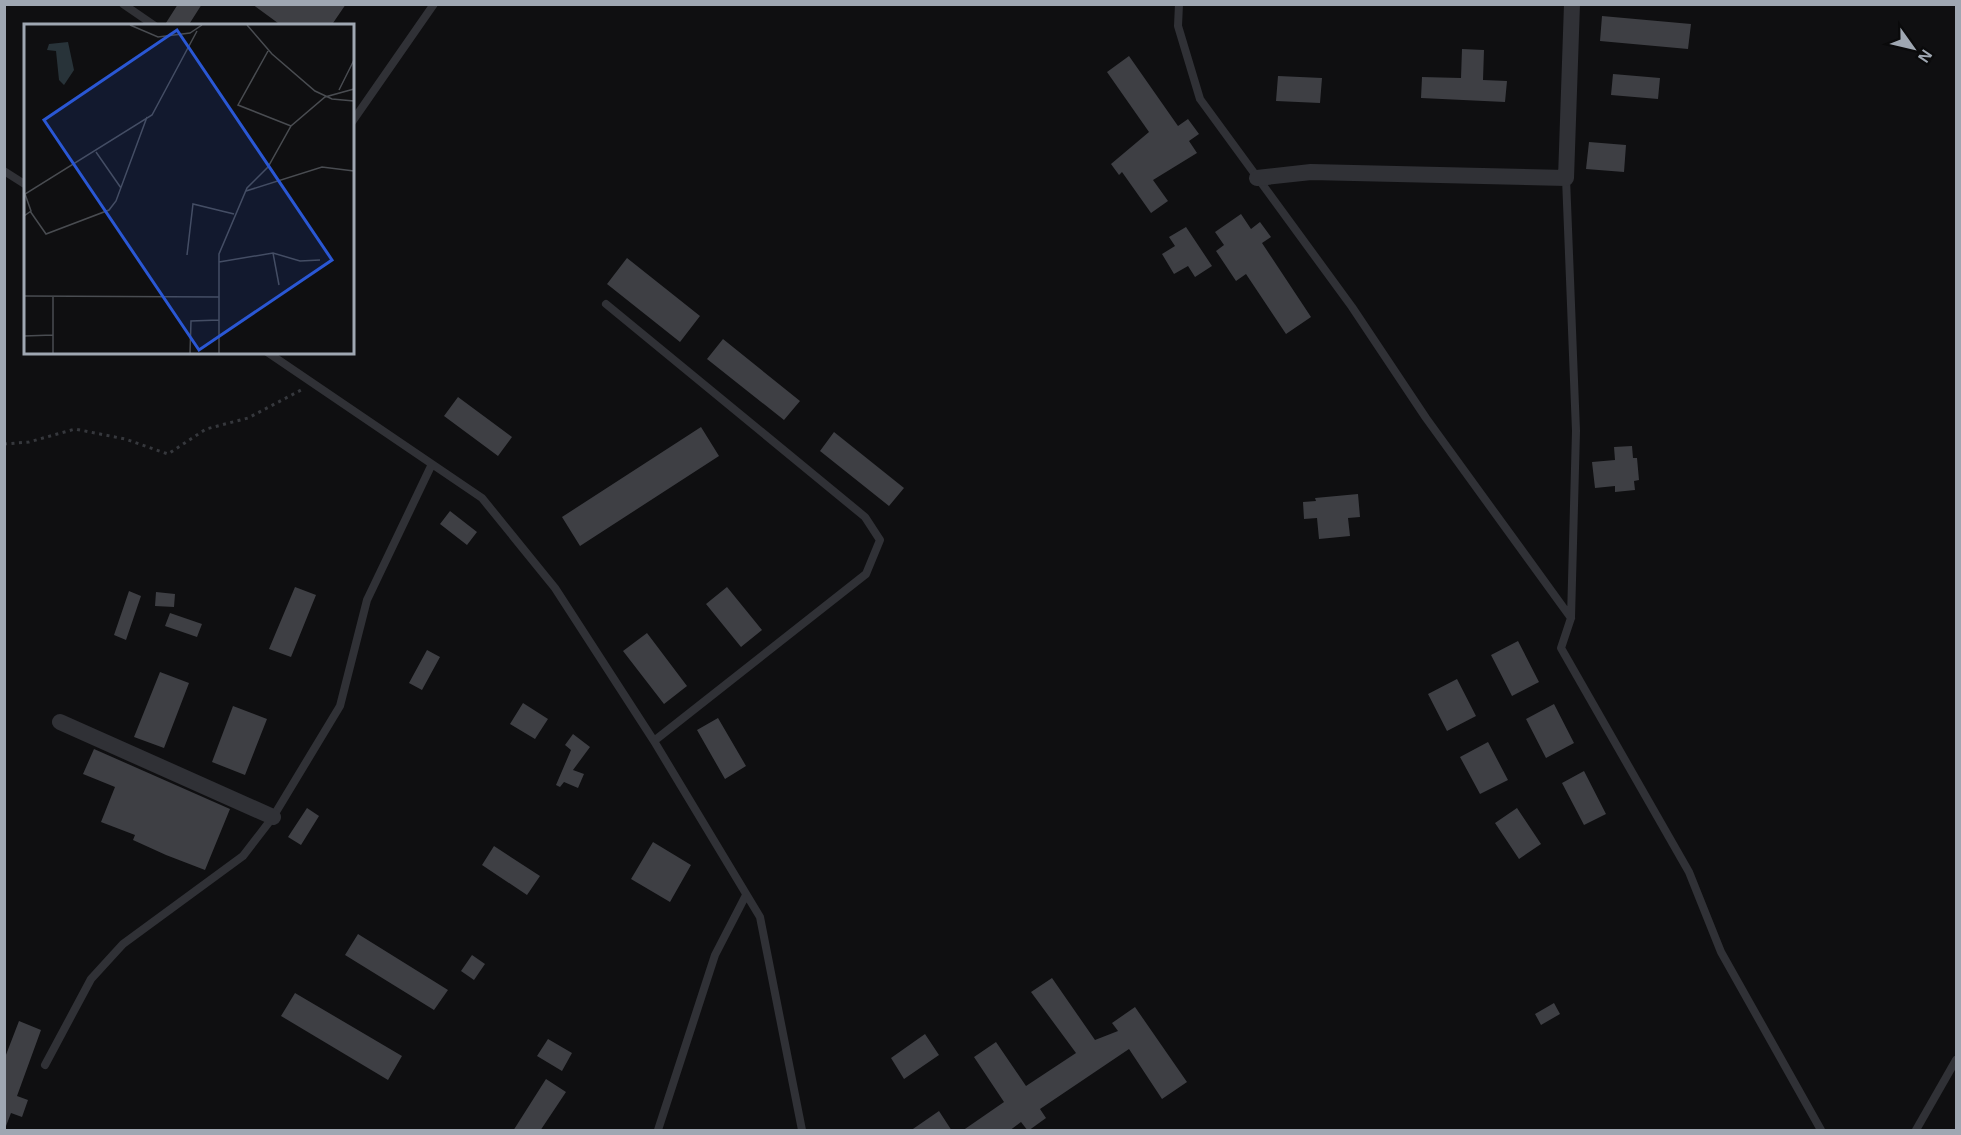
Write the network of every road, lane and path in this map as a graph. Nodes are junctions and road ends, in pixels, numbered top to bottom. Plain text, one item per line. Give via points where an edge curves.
1 (123, 4) edge
2 (434, 4) edge
3 (1179, 4) edge
4 (1572, 4) edge
5 (152, 24) edge
6 (354, 119) edge
7 (4, 171) edge
8 (1257, 178) junction
9 (1566, 178) junction
10 (24, 184) edge
11 (606, 304) dead end
12 (270, 354) edge
13 (313, 383) junction
14 (4, 444) edge
15 (432, 464) junction
16 (1571, 618) junction
17 (60, 722) dead end
18 (654, 741) junction
19 (273, 817) junction
20 (746, 895) junction
21 (1956, 1060) edge
22 (45, 1065) dead end
23 (658, 1131) edge
24 (802, 1131) edge
25 (1821, 1131) edge
26 (1916, 1131) edge

1 - 5 lane
2 - 6 lane
3 - 8 lane via 1178,26 1200,99
4 - 9 street
7 - 10 lane
8 - 9 street via 1311,172
8 - 16 lane
9 - 16 lane via 1576,431
11 - 18 lane via 866,518 880,540 866,574
12 - 13 lane
13 - 14 path via 248,418 206,429 168,454 125,439 75,429 29,442
13 - 15 lane
15 - 18 lane via 482,498 555,588
15 - 19 lane via 368,600 340,706
16 - 25 lane via 1561,648 1689,872 1721,952
17 - 19 street
18 - 20 lane
19 - 22 lane via 243,856 115,953 91,979
20 - 23 lane via 715,955
20 - 24 lane via 760,917
21 - 26 lane

